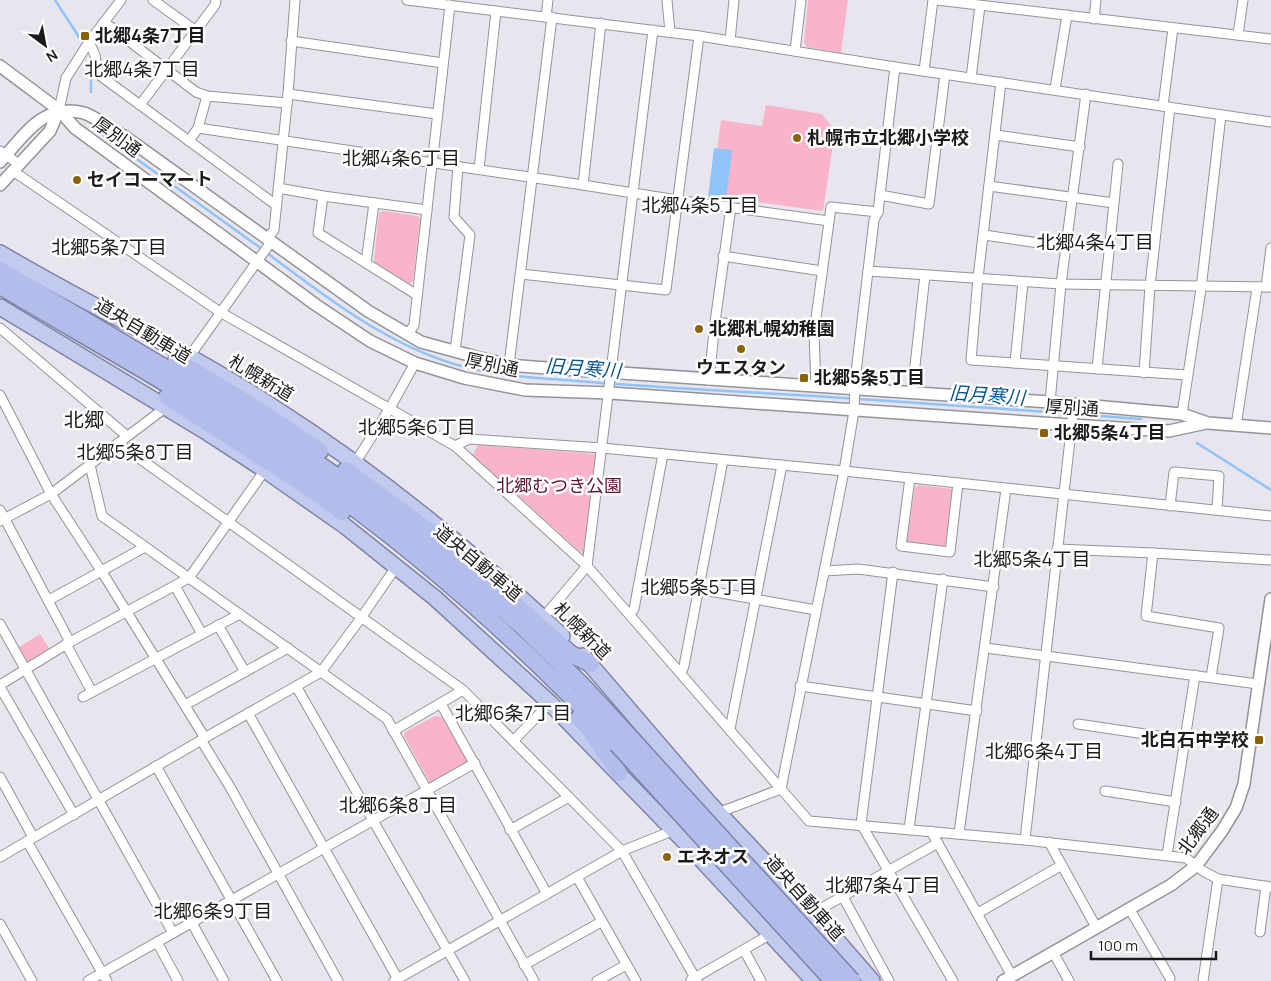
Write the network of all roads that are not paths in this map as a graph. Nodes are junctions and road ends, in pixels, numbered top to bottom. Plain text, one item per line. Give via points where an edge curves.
1 (121, 0) edge
2 (153, 0) edge
3 (216, 0) edge
4 (294, 0) edge
5 (407, 0) edge
6 (548, 0) edge
7 (667, 0) edge
8 (734, 0) edge
9 (801, 0) edge
10 (935, 0) edge
11 (1096, 0) edge
12 (1243, 0) edge
13 (947, 1) edge
14 (445, 3) edge
15 (980, 6) junction
16 (496, 11) junction
17 (1067, 15) junction
18 (549, 17) junction
19 (1094, 19) junction
20 (104, 22) junction
21 (601, 23) junction
22 (1173, 28) junction
23 (653, 30) junction
24 (196, 31) junction
25 (670, 32) junction
26 (1238, 35) junction
27 (699, 36) junction
28 (1271, 39) edge
29 (291, 41) junction
30 (730, 41) junction
31 (90, 42) junction
32 (795, 51) junction
33 (443, 62) junction
34 (0, 66) edge
35 (895, 67) junction
36 (167, 69) junction
37 (924, 71) junction
38 (945, 74) junction
39 (971, 78) junction
40 (1001, 82) junction
41 (1055, 89) junction
42 (1086, 94) junction
43 (207, 96) junction
44 (287, 98) junction
45 (140, 105) junction
46 (1167, 107) junction
47 (59, 110) junction
48 (437, 114) junction
49 (1221, 115) junction
50 (1271, 122) edge
51 (198, 128) junction
52 (996, 136) junction
53 (283, 140) junction
54 (189, 141) junction
55 (1080, 146) junction
56 (2, 156) edge
57 (432, 162) junction
58 (1118, 164) dead end
59 (458, 166) junction
60 (16, 168) junction
61 (479, 169) junction
62 (532, 178) junction
63 (583, 184) junction
64 (0, 185) edge
65 (989, 186) junction
66 (278, 188) junction
67 (634, 192) junction
68 (880, 195) junction
69 (323, 196) junction
70 (1073, 197) junction
71 (677, 200) junction
72 (374, 203) junction
73 (1114, 203) junction
74 (276, 205) junction
75 (731, 207) junction
76 (427, 210) junction
77 (878, 212) junction
78 (829, 221) junction
79 (984, 235) junction
80 (268, 243) junction
81 (1066, 246) junction
82 (1271, 248) edge
83 (0, 253) edge
84 (723, 256) junction
85 (259, 259) junction
86 (366, 263) junction
87 (0, 270) edge
88 (822, 271) junction
89 (868, 271) junction
90 (521, 274) junction
91 (925, 275) junction
92 (978, 278) junction
93 (1023, 282) junction
94 (1062, 284) junction
95 (0, 286) edge
96 (623, 286) junction
97 (1106, 286) junction
98 (1150, 286) junction
99 (1201, 286) junction
100 (1265, 288) edge
101 (417, 295) junction
102 (0, 307) edge
103 (220, 312) junction
104 (83, 318) junction
105 (715, 322) junction
106 (0, 328) edge
107 (814, 333) junction
108 (408, 334) junction
109 (83, 335) junction
110 (455, 351) junction
111 (189, 357) junction
112 (415, 363) junction
113 (1015, 363) junction
114 (509, 365) junction
115 (1053, 365) junction
116 (1097, 369) junction
117 (1144, 373) junction
118 (611, 375) junction
119 (1187, 375) junction
120 (709, 380) junction
121 (816, 386) junction
122 (610, 391) junction
123 (855, 392) junction
124 (912, 393) junction
125 (0, 395) edge
126 (1050, 402) junction
127 (1074, 406) junction
128 (165, 408) junction
129 (390, 408) junction
130 (854, 408) junction
131 (1182, 414) junction
132 (1072, 422) junction
133 (1208, 423) junction
134 (1236, 426) junction
135 (1271, 428) edge
136 (127, 436) junction
137 (118, 443) junction
138 (454, 446) junction
139 (602, 448) junction
140 (663, 454) junction
141 (723, 460) junction
142 (355, 463) junction
143 (90, 465) junction
144 (782, 465) junction
145 (265, 470) junction
146 (844, 471) junction
147 (910, 478) junction
148 (958, 483) junction
149 (1006, 489) junction
150 (51, 494) junction
151 (1064, 495) junction
152 (1170, 506) junction
153 (1217, 510) junction
154 (2, 516) edge
155 (1271, 516) edge
156 (228, 523) junction
157 (145, 547) junction
158 (1057, 549) junction
159 (1153, 553) junction
160 (1271, 560) edge
161 (588, 566) junction
162 (396, 568) junction
163 (824, 571) junction
164 (102, 572) junction
165 (893, 572) junction
166 (189, 578) junction
167 (943, 579) junction
168 (175, 586) junction
169 (994, 587) junction
170 (698, 589) junction
171 (1271, 599) edge
172 (49, 600) junction
173 (756, 600) junction
174 (816, 610) junction
175 (126, 612) junction
176 (240, 614) junction
177 (630, 614) junction
178 (361, 618) junction
179 (543, 618) junction
180 (0, 624) edge
181 (218, 625) junction
182 (202, 634) junction
183 (68, 643) junction
184 (288, 648) junction
185 (986, 648) junction
186 (1047, 655) junction
187 (155, 658) junction
188 (591, 664) junction
189 (25, 670) junction
190 (244, 672) junction
191 (321, 672) junction
192 (681, 673) junction
193 (1195, 675) junction
194 (1212, 677) junction
195 (1258, 684) junction
196 (0, 686) edge
197 (296, 686) junction
198 (800, 686) junction
199 (463, 690) junction
200 (92, 692) junction
201 (83, 697) dead end
202 (878, 697) junction
203 (550, 703) junction
204 (441, 704) junction
205 (926, 704) junction
206 (185, 705) junction
207 (977, 711) junction
208 (248, 713) junction
209 (1078, 724) dead end
210 (730, 728) junction
211 (393, 731) junction
212 (205, 738) junction
213 (514, 740) junction
214 (1185, 740) junction
215 (474, 764) junction
216 (156, 766) junction
217 (619, 773) junction
218 (0, 777) edge
219 (781, 789) junction
220 (426, 790) junction
221 (1105, 791) dead end
222 (569, 796) junction
223 (98, 801) junction
224 (1176, 802) junction
225 (719, 813) junction
226 (74, 814) junction
227 (372, 821) junction
228 (861, 824) junction
229 (909, 829) junction
230 (510, 830) junction
231 (673, 830) junction
232 (931, 830) junction
233 (960, 833) junction
234 (30, 839) junction
235 (1025, 840) junction
236 (1050, 842) junction
237 (938, 843) junction
238 (324, 848) junction
239 (622, 851) junction
240 (1168, 855) junction
241 (0, 856) edge
242 (1062, 864) junction
243 (1196, 866) junction
244 (888, 870) junction
245 (278, 874) junction
246 (577, 877) junction
247 (1218, 879) junction
248 (1268, 887) edge
249 (547, 894) junction
250 (843, 897) junction
251 (232, 900) junction
252 (1129, 908) junction
253 (978, 912) junction
254 (813, 913) junction
255 (500, 921) junction
256 (192, 922) junction
257 (602, 922) junction
258 (0, 924) edge
259 (1096, 927) junction
260 (1260, 932) dead end
261 (173, 933) junction
262 (771, 934) junction
263 (156, 942) junction
264 (448, 950) junction
265 (744, 950) junction
266 (1053, 952) junction
267 (524, 965) junction
268 (626, 965) junction
269 (105, 977) edge
270 (1007, 978) edge
271 (1170, 978) dead end
272 (397, 980) edge
273 (694, 980) edge
274 (32, 981) edge
275 (88, 981) edge
276 (178, 981) edge
277 (224, 981) edge
278 (277, 981) edge
279 (338, 981) edge
280 (465, 981) edge
281 (534, 981) edge
282 (597, 981) edge
283 (636, 981) edge
284 (761, 981) edge
285 (814, 981) edge
286 (833, 981) edge
287 (852, 981) edge
288 (872, 981) edge
289 (889, 981) edge
290 (953, 981) edge
291 (1069, 981) edge
292 (1203, 981) edge

1 - 20 street
2 - 24 street
3 - 24 street
4 - 29 street
5 - 14 street
6 - 18 street
7 - 25 street
8 - 30 street
9 - 32 street
10 - 13 street
10 - 37 street
11 - 19 street
12 - 26 street
13 - 15 street
14 - 16 street
14 - 33 street
15 - 17 street
15 - 39 street
16 - 18 street
16 - 61 street
17 - 19 street
17 - 41 street
18 - 21 street
18 - 62 street
19 - 22 street
20 - 31 street
20 - 36 street
21 - 23 street
21 - 63 street
22 - 26 street
22 - 46 street
23 - 25 street
23 - 67 street
24 - 36 street
25 - 27 street
26 - 28 street
27 - 30 street
27 - 71 street
29 - 33 street
29 - 44 street
30 - 32 street
31 - 45 street via 96,55 98,74
31 - 47 street via 66,78
32 - 35 street
33 - 48 street
34 - 47 street
35 - 37 street
35 - 68 street
36 - 43 street via 196,92
36 - 45 street
37 - 38 street
38 - 39 street
38 - 68 street via 929,204
39 - 40 street
40 - 41 street
40 - 52 street
41 - 42 street
42 - 46 street
42 - 55 street
43 - 44 street
43 - 51 street
44 - 48 street
44 - 53 street
45 - 54 street
46 - 49 street
46 - 98 street
47 - 56 street via 39,119
47 - 60 street via 50,132
47 - 80 street, 厚別通 via 84,113 124,136
47 - 85 street, 厚別通 via 75,128
48 - 57 street
49 - 50 street
49 - 99 street
51 - 53 street
51 - 54 street
52 - 55 street
52 - 65 street
53 - 57 street
53 - 66 street
54 - 74 street
55 - 70 street
56 - 60 street
57 - 59 street
57 - 76 street
58 - 73 street
59 - 61 street
59 - 110 street via 454,217 470,234
60 - 64 street
60 - 103 street
61 - 62 street
62 - 63 street
62 - 90 street
63 - 67 street
65 - 70 street
65 - 79 street
66 - 69 street
66 - 74 street
67 - 71 street
67 - 96 street
68 - 77 street
69 - 72 street
69 - 86 street via 318,233
70 - 73 street
70 - 81 street
71 - 75 street
71 - 96 street via 666,290
72 - 76 street
72 - 86 street
73 - 97 street
74 - 80 street via 274,230
75 - 78 street
75 - 84 street
76 - 101 street
77 - 78 street via 831,207
77 - 89 street via 874,220
78 - 88 street
79 - 81 street
79 - 92 street
80 - 85 street
80 - 108 street, 厚別通 via 368,311
81 - 94 street
82 - 100 street
83 - 111 highway, 札幌新道
84 - 88 street
84 - 105 street
85 - 103 street
85 - 112 street, 厚別通 via 316,305 370,341
86 - 101 street
87 - 104 highway, 道央自動車道
88 - 107 street
89 - 91 street
89 - 123 street
90 - 96 street
90 - 114 street
91 - 92 street
91 - 124 street
92 - 93 street
92 - 113 street via 971,360
93 - 94 street
93 - 113 street
94 - 97 street
94 - 115 street
95 - 109 highway, 道央自動車道
96 - 118 street
97 - 98 street
97 - 116 street
98 - 99 street
98 - 117 street
99 - 100 street
99 - 119 street
100 - 134 street
101 - 108 street via 414,324
102 - 128 highway
103 - 111 street
103 - 129 street
104 - 188 highway via 132,338 210,380 294,433 449,546 571,654
104 - 287 highway, 道央自動車道, bridge via 301,452 432,549 508,614 582,685
105 - 107 street
105 - 120 street
106 - 136 street
107 - 121 street
108 - 110 street, 厚別通 via 421,342
109 - 217 highway via 126,371 305,485 410,561 586,726
109 - 286 highway, 道央自動車道, bridge via 220,416 329,489 421,558 570,694
110 - 114 street, 厚別通
111 - 142 highway, 札幌新道 via 277,409
112 - 122 street, 厚別通 via 464,378 525,390
112 - 129 street
113 - 115 street
114 - 118 street, 厚別通
115 - 116 street
115 - 126 street
116 - 117 street
117 - 119 street
118 - 120 street, 厚別通
118 - 122 street
119 - 131 street
120 - 121 street, 厚別通
121 - 123 street, 厚別通
122 - 130 street, 厚別通
122 - 139 street
123 - 124 street, 厚別通
123 - 130 street
124 - 126 street, 厚別通
125 - 150 street
126 - 127 street, 厚別通
127 - 131 street, 厚別通
127 - 132 street
128 - 136 street
128 - 145 highway
129 - 138 street
129 - 142 street
130 - 132 street, 厚別通
130 - 146 street
131 - 133 street, 厚別通
132 - 133 street, 厚別通 via 1169,431
132 - 151 street
133 - 134 street, 厚別通
134 - 135 street, 厚別通
136 - 137 street
137 - 143 street
137 - 156 street
138 - 139 street via 469,439
138 - 161 street
139 - 140 street
139 - 161 street
140 - 141 street
140 - 177 street via 634,609
141 - 144 street
141 - 170 street
142 - 179 highway, 札幌新道 via 458,542
143 - 150 street
143 - 157 street via 102,516
144 - 146 street
144 - 173 street
145 - 156 street
145 - 162 highway via 345,526
146 - 147 street
146 - 163 street
147 - 148 street
147 - 148 street via 901,546 950,552
148 - 149 street
149 - 151 street
149 - 169 street
150 - 154 street
150 - 164 street
151 - 152 street
151 - 158 street
152 - 153 street
152 - 153 street via 1174,472 1219,476
153 - 155 street
154 - 172 street
156 - 166 street
156 - 178 street
157 - 164 street
157 - 166 street
158 - 159 street
158 - 186 street
159 - 160 street
159 - 194 street via 1146,616 1219,628
161 - 177 street
161 - 179 street
162 - 178 street
162 - 203 highway via 435,598
163 - 165 street via 858,568
163 - 174 street
164 - 172 street
164 - 175 street
165 - 167 street
165 - 202 street
166 - 168 street
166 - 176 street
167 - 169 street
167 - 205 street
168 - 175 street
168 - 182 street
169 - 185 street
170 - 173 street
170 - 192 street
171 - 195 street, 北郷通
172 - 183 street
173 - 174 street
173 - 210 street
174 - 198 street
175 - 183 street
175 - 187 street
176 - 181 street
176 - 184 street
177 - 192 street
178 - 191 street
178 - 199 street
179 - 188 highway, 札幌新道
180 - 189 street
181 - 182 street
181 - 190 street
182 - 187 street
183 - 189 street
183 - 200 street
184 - 190 street
184 - 191 street
185 - 186 street
185 - 207 street
186 - 193 street
186 - 235 street
187 - 200 street
187 - 206 street
188 - 225 highway, 札幌新道
189 - 196 street
189 - 223 street
190 - 206 street
191 - 197 street
191 - 211 street via 387,719
192 - 210 street
193 - 194 street
193 - 214 street
194 - 195 street
195 - 243 street, 北郷通 via 1244,784 1236,808
196 - 226 street
197 - 208 street
197 - 227 street
198 - 202 street
198 - 219 street
199 - 204 street
199 - 213 street
200 - 201 street
202 - 205 street
202 - 228 street
203 - 213 street
203 - 217 highway
204 - 211 street
204 - 215 street
205 - 207 street
205 - 229 street
206 - 212 street
207 - 233 street
208 - 212 street
208 - 238 street
209 - 214 street
210 - 219 street
211 - 220 street
212 - 216 street
212 - 245 street via 202,740
213 - 222 street
214 - 224 street
215 - 220 street
215 - 230 street
216 - 223 street
216 - 251 street
217 - 231 highway
218 - 234 street
219 - 225 street
219 - 228 street via 809,820
220 - 227 street
220 - 255 street
221 - 224 street
222 - 230 street
222 - 239 street
223 - 226 street
223 - 261 street
224 - 240 street
225 - 231 street
225 - 254 highway, 札幌新道
226 - 234 street
227 - 238 street
227 - 264 street
228 - 229 street
228 - 244 street
229 - 232 street
230 - 249 street
231 - 239 street
231 - 262 highway
232 - 233 street
232 - 237 street
233 - 235 street
234 - 241 street
234 - 269 street
235 - 236 street
236 - 240 street
236 - 242 street
237 - 244 street
237 - 253 street
238 - 245 street
238 - 272 street
239 - 246 street
239 - 273 street
240 - 243 street via 1186,858
242 - 253 street
242 - 259 street
243 - 247 street
243 - 252 street, 北郷通
244 - 250 street
244 - 290 street
245 - 251 street
245 - 279 street
246 - 249 street
246 - 257 street
247 - 248 street
247 - 292 street
248 - 260 street
249 - 255 street
250 - 254 street
250 - 289 street
251 - 256 street
251 - 278 street
252 - 259 street, 北郷通
252 - 271 street
253 - 270 street
254 - 288 highway, 札幌新道
255 - 264 street
255 - 267 street
256 - 261 street
256 - 277 street
257 - 267 street
257 - 268 street
258 - 274 street
259 - 266 street, 北郷通
261 - 263 street
262 - 265 street
262 - 285 highway
263 - 269 street
263 - 276 street
264 - 272 street
264 - 280 street
265 - 273 street
265 - 284 street
266 - 270 street, 北郷通
266 - 291 street
267 - 281 street
268 - 282 street
268 - 283 street
269 - 275 street

